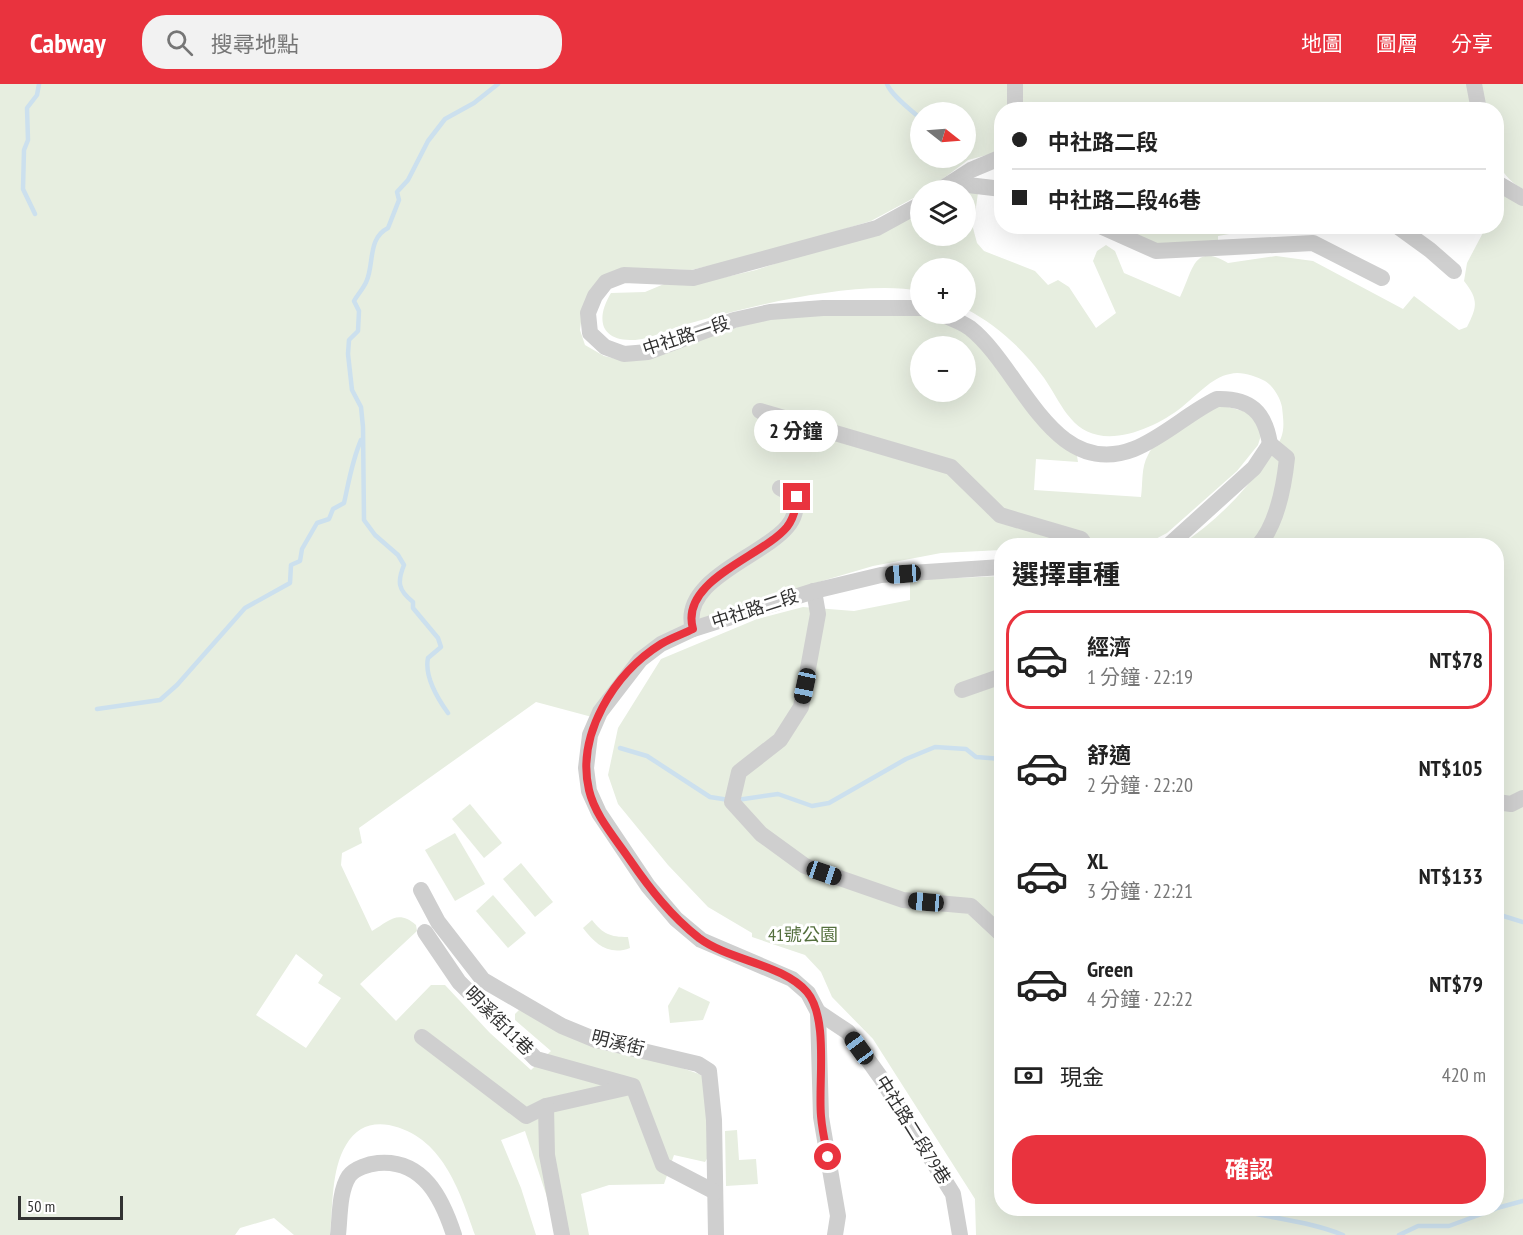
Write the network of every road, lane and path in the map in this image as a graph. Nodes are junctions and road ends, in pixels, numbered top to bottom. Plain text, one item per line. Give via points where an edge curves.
1 (1015, 84) edge
2 (1474, 84) edge
3 (1016, 102) edge
4 (1477, 102) edge
5 (994, 160) edge
6 (956, 180) edge
7 (1504, 187) edge
8 (976, 188) edge
9 (994, 189) edge
10 (1523, 198) edge
11 (910, 210) edge
12 (1118, 234) edge
13 (1408, 234) edge
14 (1454, 271) dead end
15 (1382, 278) dead end
16 (910, 308) edge
17 (963, 324) edge
18 (760, 411) dead end
19 (1270, 444) junction
20 (780, 488) dead end
21 (1078, 538) edge
22 (1176, 538) edge
23 (1264, 538) edge
24 (994, 568) edge
25 (814, 591) junction
26 (693, 629) junction
27 (994, 679) edge
28 (962, 690) dead end
29 (1523, 798) edge
30 (1504, 803) edge
31 (420, 890) dead end
32 (994, 927) edge
33 (426, 932) dead end
34 (818, 1012) junction
35 (422, 1036) dead end
36 (633, 1086) junction
37 (546, 1106) junction
38 (715, 1192) junction
39 (338, 1235) edge
40 (454, 1235) edge
41 (562, 1235) edge
42 (716, 1235) edge
43 (836, 1235) edge
44 (960, 1235) edge

1 - 3 street
2 - 4 street
5 - 6 street
7 - 10 street
8 - 9 street
11 - 16 street, 中社路一段 via 877,228 693,278 624,275 606,282 588,313 590,333 604,347 624,354 648,352 734,320 770,312
12 - 15 street via 1156,251 1313,243
13 - 14 street
17 - 19 street via 1000,360 1063,440 1086,452 1109,454 1133,449 1217,399 1247,404 1261,415
18 - 21 street via 951,467 1000,515
19 - 22 street via 1254,468
19 - 23 street via 1287,458 1284,484
20 - 26 street via 797,497 796,513 786,528 696,598 690,618
24 - 25 street, 中社路二段 via 881,575
25 - 26 street, 中社路二段
25 - 32 street via 818,614 801,707 780,740 739,772 732,802 761,834 805,866 903,900 972,906
26 - 34 street, 中社路二段 via 661,644 640,660 600,712 589,743 589,791 598,813 676,919 701,939 792,979 808,993
27 - 28 street
29 - 30 street
31 - 38 street, 明溪街 via 438,922 483,980 562,1026 596,1040 698,1064 709,1071
33 - 36 street, 明溪街11巷 via 459,982 537,1059
34 - 43 street via 821,1117 838,1216
34 - 44 street, 中社路二段79巷 via 848,1032 881,1078 953,1194
35 - 37 street via 526,1116
36 - 37 street
36 - 38 street via 663,1165
37 - 41 street via 547,1155
38 - 42 street, 明溪街
39 - 40 street via 349,1176 371,1164 391,1162 407,1166 427,1182 446,1210

